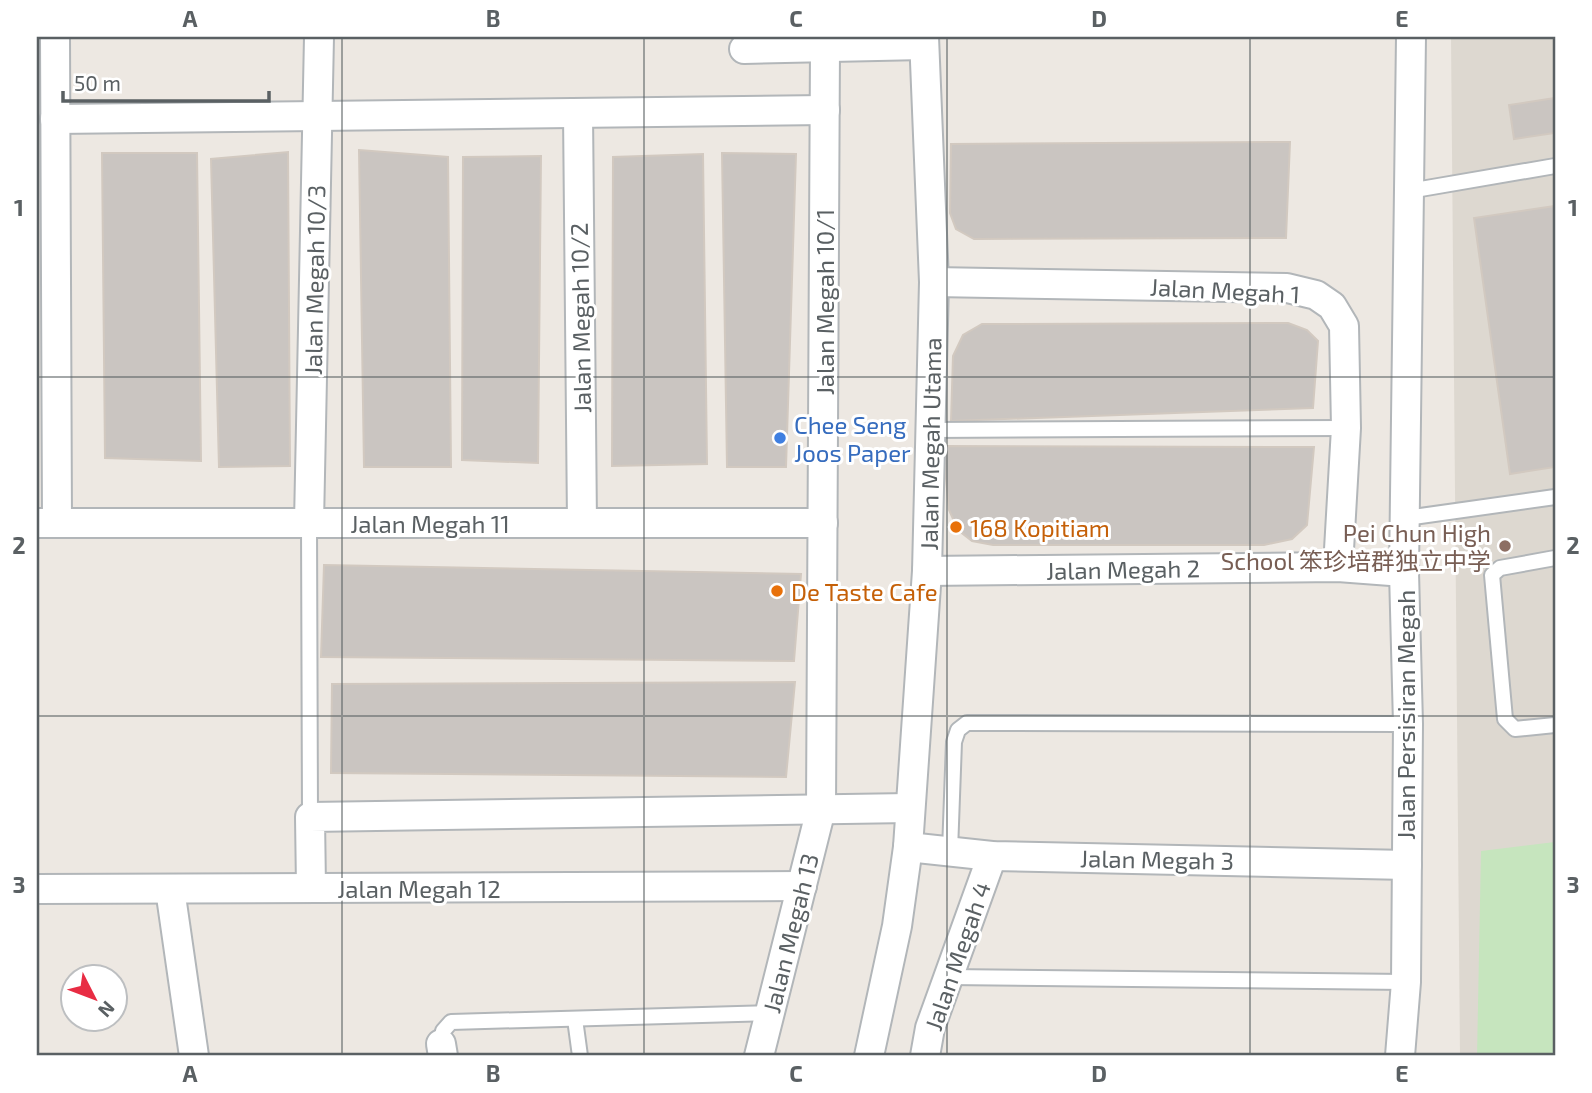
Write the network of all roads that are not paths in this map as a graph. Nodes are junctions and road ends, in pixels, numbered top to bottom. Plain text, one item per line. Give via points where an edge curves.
1 (55, 37) edge
2 (319, 37) edge
3 (1410, 37) edge
4 (924, 41) edge
5 (825, 47) junction
6 (744, 49) dead end
7 (825, 110) junction
8 (578, 113) junction
9 (317, 116) junction
10 (55, 119) junction
11 (1555, 166) edge
12 (1409, 191) junction
13 (934, 282) junction
14 (1346, 428) junction
15 (930, 430) junction
16 (1555, 497) edge
17 (1406, 518) junction
18 (47, 523) edge
19 (309, 523) junction
20 (582, 523) junction
21 (822, 523) junction
22 (1555, 558) edge
23 (1338, 567) junction
24 (926, 570) junction
25 (1404, 572) junction
26 (1408, 724) junction
27 (1555, 726) edge
28 (910, 808) junction
29 (821, 809) junction
30 (310, 817) junction
31 (908, 847) junction
32 (950, 851) junction
33 (992, 856) junction
34 (1406, 865) junction
35 (802, 886) junction
36 (311, 888) junction
37 (37, 889) edge
38 (170, 889) junction
39 (948, 977) junction
40 (1406, 982) junction
41 (770, 1013) junction
42 (575, 1019) junction
43 (442, 1050) edge
44 (194, 1056) edge
45 (580, 1056) edge
46 (759, 1056) edge
47 (869, 1056) edge
48 (925, 1056) edge
49 (1399, 1056) edge

1 - 10 street
2 - 9 street, Jalan Megah 10/3
3 - 12 street, Jalan Persisiran Megah
4 - 5 street
4 - 13 street, Jalan Megah Utama
5 - 6 street
5 - 7 street, Jalan Megah 10/1
7 - 8 street
7 - 21 street, Jalan Megah 10/1
8 - 9 street
8 - 20 street, Jalan Megah 10/2
9 - 10 street
9 - 19 street, Jalan Megah 10/3
10 - 18 street
11 - 12 lane
12 - 17 street, Jalan Persisiran Megah
13 - 14 street, Jalan Megah 1 via 1287,288 1316,295 1332,306 1344,326
13 - 15 street, Jalan Megah Utama
14 - 15 lane
14 - 23 street, Jalan Megah 1
15 - 24 street, Jalan Megah Utama
16 - 17 lane
17 - 25 street, Jalan Persisiran Megah
18 - 19 street, Jalan Megah 11
19 - 20 street, Jalan Megah 11
19 - 30 lane
20 - 21 street, Jalan Megah 11
21 - 29 street, Jalan Megah 10/1
22 - 27 lane via 1500,568 1492,575 1505,719 1515,729
23 - 24 street, Jalan Megah 2
23 - 25 street, Jalan Megah 2
24 - 28 street, Jalan Megah Utama
25 - 26 street, Jalan Persisiran Megah
26 - 32 lane via 967,723 954,742
26 - 34 street, Jalan Persisiran Megah
28 - 29 street
28 - 31 street, Jalan Megah Utama
29 - 30 street
29 - 35 street, Jalan Megah 13
30 - 36 street
31 - 32 street, Jalan Megah 3
31 - 47 street, Jalan Megah Utama via 897,926
32 - 33 street, Jalan Megah 3
33 - 34 street, Jalan Megah 3
33 - 39 street, Jalan Megah 4
34 - 40 street, Jalan Persisiran Megah
35 - 36 street, Jalan Megah 12
35 - 41 street, Jalan Megah 13
36 - 38 street, Jalan Megah 12
37 - 38 street, Jalan Megah 12
38 - 44 street
39 - 40 lane
39 - 48 street, Jalan Megah 4
40 - 49 street, Jalan Persisiran Megah
41 - 42 lane
41 - 46 street, Jalan Megah 13
42 - 43 lane via 451,1022 443,1031
42 - 45 lane

